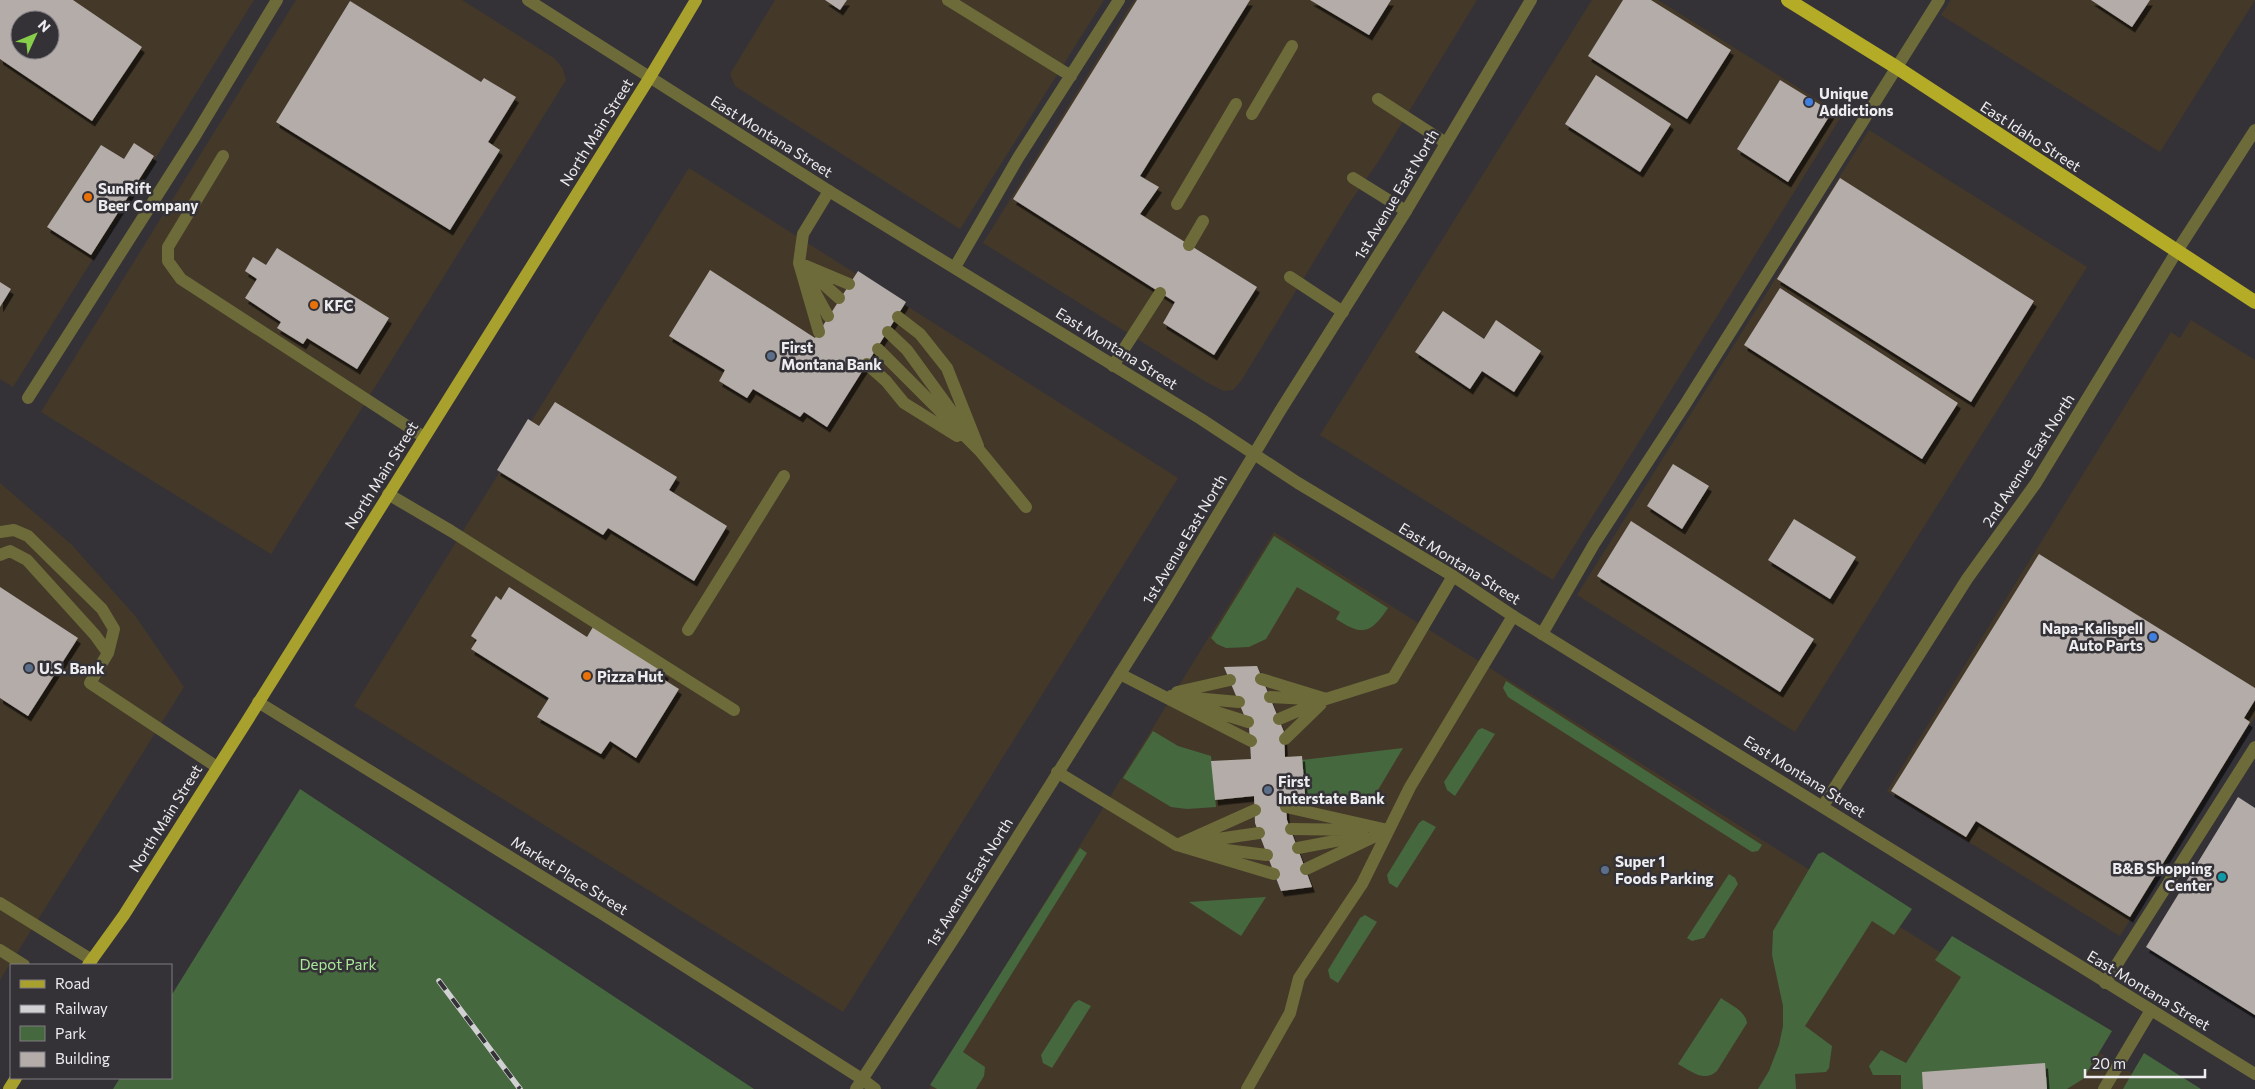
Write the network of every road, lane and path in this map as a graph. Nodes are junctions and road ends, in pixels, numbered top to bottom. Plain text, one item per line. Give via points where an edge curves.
1 (277, 0) edge
2 (528, 0) edge
3 (696, 0) edge
4 (948, 0) edge
5 (1119, 0) edge
6 (1531, 0) edge
7 (1788, 0) edge
8 (1939, 0) edge
9 (1292, 46) dead end
10 (1896, 68) junction
11 (1071, 76) junction
12 (650, 77) junction
13 (1378, 100) dead end
14 (1236, 104) dead end
15 (1252, 114) dead end
16 (2255, 130) edge
17 (1446, 143) junction
18 (222, 156) dead end
19 (1353, 178) dead end
20 (829, 191) junction
21 (1177, 204) dead end
22 (1406, 211) junction
23 (1204, 221) dead end
24 (1189, 245) dead end
25 (2177, 251) junction
26 (800, 263) junction
27 (955, 267) junction
28 (1290, 277) dead end
29 (849, 284) dead end
30 (1160, 293) dead end
31 (839, 298) dead end
32 (2255, 302) edge
33 (1343, 312) junction
34 (828, 316) dead end
35 (898, 316) dead end
36 (819, 332) dead end
37 (888, 332) dead end
38 (878, 349) dead end
39 (867, 364) dead end
40 (1113, 366) junction
41 (28, 398) dead end
42 (424, 437) junction
43 (980, 451) junction
44 (1254, 455) junction
45 (784, 476) dead end
46 (388, 494) junction
47 (1026, 507) dead end
48 (0, 532) edge
49 (0, 555) edge
50 (1453, 576) junction
51 (1513, 616) junction
52 (688, 630) dead end
53 (1542, 634) junction
54 (108, 652) junction
55 (1120, 674) junction
56 (1261, 679) dead end
57 (1230, 680) dead end
58 (1163, 695) junction
59 (1270, 697) dead end
60 (1326, 699) junction
61 (258, 702) junction
62 (1239, 702) dead end
63 (734, 710) dead end
64 (1279, 719) dead end
65 (1248, 722) dead end
66 (1285, 739) dead end
67 (1251, 741) dead end
68 (2255, 747) edge
69 (217, 766) junction
70 (1057, 772) junction
71 (1823, 806) junction
72 (1286, 807) dead end
73 (1255, 810) dead end
74 (1291, 829) dead end
75 (1388, 830) junction
76 (1259, 833) dead end
77 (1177, 845) junction
78 (1298, 848) dead end
79 (1267, 855) dead end
80 (1306, 868) dead end
81 (1274, 874) dead end
82 (0, 903) edge
83 (0, 950) edge
84 (90, 963) edge
85 (22, 964) edge
86 (2105, 983) junction
87 (2151, 1010) junction
88 (2123, 1058) junction
89 (2255, 1074) edge
90 (859, 1084) edge
91 (875, 1089) edge
92 (1247, 1089) edge
93 (2097, 1089) edge
94 (2104, 1089) edge
95 (2109, 1089) edge

1 - 41 street via 195,136
2 - 12 street, East Montana Street
3 - 12 main road, North Main Street
4 - 11 street
5 - 11 street
6 - 17 street, 1st Avenue East North
7 - 10 highway, East Idaho Street
8 - 10 street
9 - 15 street
10 - 25 highway, East Idaho Street
10 - 53 street via 1594,544
11 - 27 street
12 - 20 street, East Montana Street
12 - 42 main road, North Main Street
13 - 17 street
14 - 21 street
16 - 25 street, 2nd Avenue East North
17 - 22 street, 1st Avenue East North
18 - 42 street via 168,247 168,260 181,279
19 - 22 street
20 - 26 street via 803,234
20 - 27 street, East Montana Street
22 - 33 street, 1st Avenue East North
23 - 24 street
25 - 32 highway, East Idaho Street
25 - 71 street, 2nd Avenue East North via 2036,483 1967,579
26 - 29 street
26 - 31 street
26 - 34 street
26 - 36 street
27 - 40 street, East Montana Street
28 - 33 street
30 - 40 street
33 - 44 street, 1st Avenue East North
35 - 43 street via 920,334 947,368
37 - 43 street via 907,350
38 - 43 street
39 - 43 street via 904,402
40 - 44 street, East Montana Street
42 - 46 main road, North Main Street
43 - 47 street
44 - 50 street, East Montana Street
44 - 55 street, 1st Avenue East North
45 - 52 street
46 - 61 main road, North Main Street
46 - 63 street
48 - 54 street via 14,530 28,536 102,609 114,629
49 - 54 street via 10,552 27,560
50 - 51 street, East Montana Street
50 - 60 street via 1393,678
51 - 53 street, East Montana Street
51 - 75 street via 1410,787
53 - 71 street, East Montana Street
54 - 69 street via 90,683
55 - 58 street
55 - 70 street, 1st Avenue East North
56 - 60 street
57 - 58 street
58 - 62 street
58 - 65 street
58 - 67 street
59 - 60 street
60 - 64 street
60 - 66 street
61 - 69 main road, North Main Street
61 - 90 street, Market Place Street via 604,914
68 - 86 street
69 - 84 main road, North Main Street via 124,915
70 - 77 street
70 - 90 street, 1st Avenue East North
71 - 86 street, East Montana Street
72 - 75 street
73 - 77 street
74 - 75 street
75 - 78 street
75 - 80 street
75 - 92 street via 1362,884 1300,978 1290,1012
76 - 77 street
77 - 79 street
77 - 81 street
82 - 84 street
83 - 85 street
86 - 87 street, East Montana Street
87 - 88 street
87 - 89 street, East Montana Street
88 - 93 street
88 - 94 street
88 - 95 street
90 - 91 street, Market Place Street

